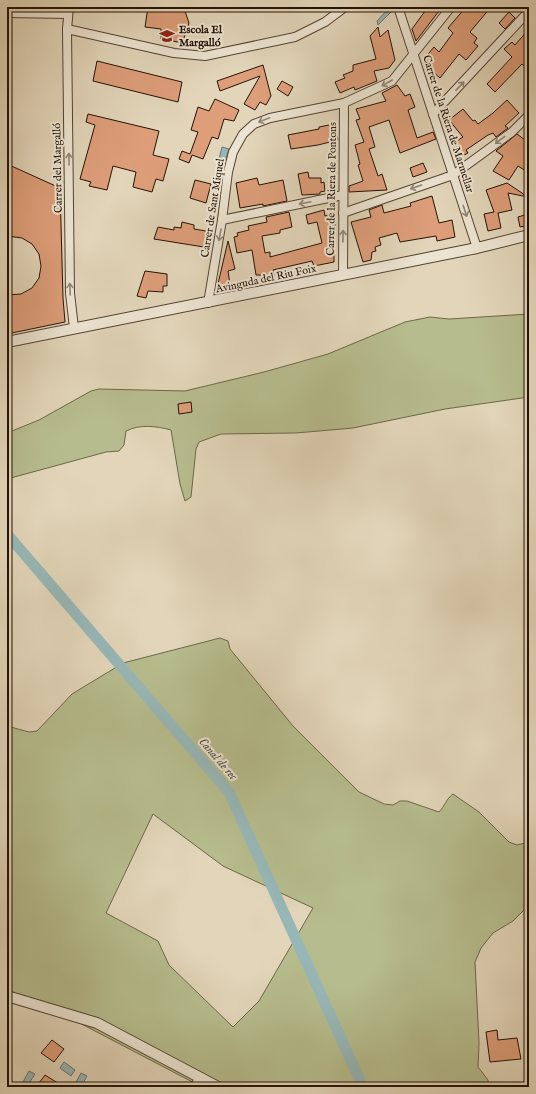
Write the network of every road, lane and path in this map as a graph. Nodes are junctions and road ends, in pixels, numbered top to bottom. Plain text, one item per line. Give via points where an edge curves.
1 (345, 7) edge
2 (398, 7) edge
3 (451, 7) edge
4 (529, 10) edge
5 (69, 11) edge
6 (7, 13) edge
7 (67, 29) junction
8 (413, 54) junction
9 (344, 103) junction
10 (433, 114) junction
11 (529, 115) edge
12 (453, 175) junction
13 (343, 195) junction
14 (343, 213) junction
15 (222, 220) junction
16 (529, 235) edge
17 (477, 248) junction
18 (342, 275) junction
19 (208, 303) junction
20 (74, 328) junction
21 (7, 342) edge
22 (7, 996) edge
23 (201, 1078) junction
24 (195, 1087) edge
25 (218, 1087) edge

1 - 7 street via 325,22 295,37 205,56 174,53
2 - 8 street, Carrer de la Riera de Marmellar
3 - 8 street, Carrer de Sant Miquel
10 -> 4 street
5 - 6 street
5 - 7 street, Carrer del Margalló
20 -> 7 street, Carrer del Margalló via 70,293
8 -> 9 street, Carrer de Sant Miquel via 392,82
8 - 10 street, Carrer de la Riera de Marmellar
9 - 13 street, Carrer de la Riera de Pontons
9 -> 15 street, Carrer de Sant Miquel via 270,118 254,124 243,134 233,152 228,172
10 - 12 street, Carrer de la Riera de Marmellar
11 -> 12 street via 512,132
12 -> 14 street
12 -> 17 street, Carrer de la Riera de Marmellar
13 - 14 street, Carrer de la Riera de Pontons
13 -> 15 street
18 -> 14 street, Carrer de la Riera de Pontons
15 -> 19 street, Carrer de Sant Miquel
16 - 17 street, Avinguda del Riu Foix
17 - 18 street, Avinguda del Riu Foix
18 - 19 street, Avinguda del Riu Foix
19 - 20 street, Avinguda del Riu Foix
20 - 21 street, Avinguda del Riu Foix
22 - 23 street via 97,1022
23 - 24 street
23 - 25 street

